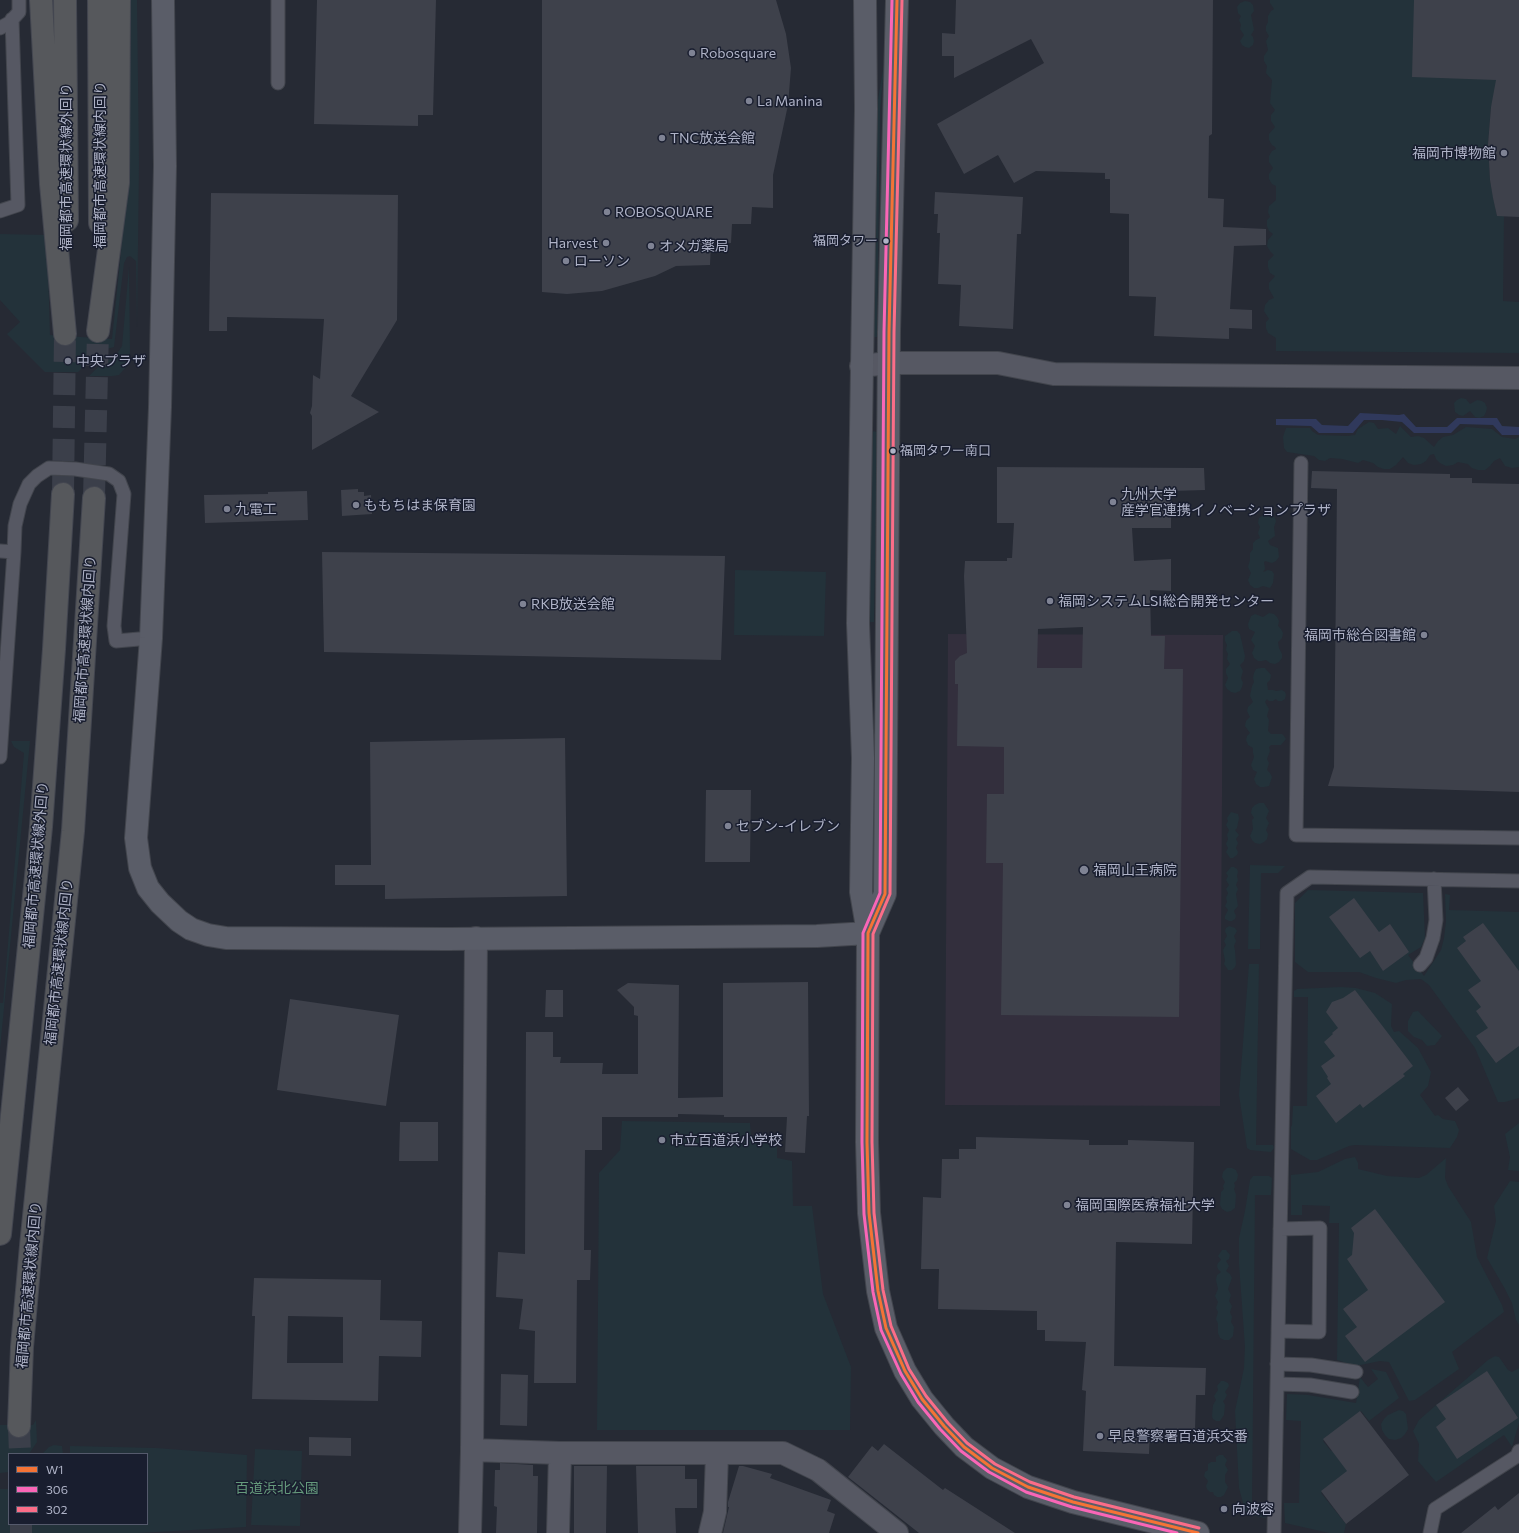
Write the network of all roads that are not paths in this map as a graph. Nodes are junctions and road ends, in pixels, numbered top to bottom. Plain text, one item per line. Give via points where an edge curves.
1 (19, 0) edge
2 (41, 0) edge
3 (65, 0) edge
4 (99, 0) edge
5 (119, 0) edge
6 (163, 0) edge
7 (278, 0) edge
8 (865, 0) edge
9 (897, 0) edge
10 (12, 19) junction
11 (0, 28) edge
12 (278, 83) dead end
13 (0, 211) edge
14 (889, 363) junction
15 (861, 366) junction
16 (1519, 378) edge
17 (1301, 463) dead end
18 (63, 494) tunnel mouth
19 (94, 498) tunnel mouth
20 (0, 551) edge
21 (14, 552) junction
22 (151, 638) junction
23 (0, 758) edge
24 (1519, 838) edge
25 (1434, 879) junction
26 (1519, 881) edge
27 (868, 933) junction
28 (476, 938) junction
29 (1420, 965) dead end
30 (1280, 1229) junction
31 (0, 1234) edge
32 (1278, 1331) junction
33 (1277, 1364) junction
34 (1356, 1372) dead end
35 (1277, 1384) junction
36 (1352, 1392) dead end
37 (19, 1426) tunnel mouth
38 (472, 1450) junction
39 (1519, 1451) edge
40 (560, 1453) junction
41 (717, 1454) junction
42 (873, 1526) edge
43 (470, 1533) edge
44 (558, 1533) edge
45 (710, 1533) edge
46 (898, 1533) edge
47 (1195, 1533) edge
48 (1274, 1533) edge
49 (1430, 1533) edge

1 - 10 lane via 19,12
2 - 3 highway, 福岡都市高速環状線外回り via 51,184 65,334 68,184
4 - 5 highway, 福岡都市高速環状線内回り via 101,184 98,331 118,184
6 - 22 street via 165,166 162,332
7 - 12 lane
8 - 15 street via 866,109
9 - 14 street
10 - 11 lane
10 - 13 lane via 18,205
14 - 15 street
14 - 16 street via 998,363 1054,374
14 - 27 street via 885,894
15 - 27 street via 858,623 862,758 861,892
17 - 24 lane via 1296,835
18 - 31 highway, 福岡都市高速環状線外回り via 41,827
19 - 37 highway, 福岡都市高速環状線内回り via 73,831 30,1254 22,1347
20 - 21 lane
21 - 22 lane via 15,526 20,504 29,484 37,476 49,468 109,474 119,481 124,494 114,626 116,641
21 - 23 lane
22 - 28 street via 136,838 140,868 148,888 169,913 192,929 226,938
25 - 26 lane
25 - 29 lane via 1434,938 1426,958
25 - 30 lane via 1310,877 1287,893
27 - 28 street via 817,936
27 - 47 street via 869,1213 878,1291 886,1328 905,1371 922,1399 944,1426 964,1447 992,1468 1028,1487 1073,1502
28 - 38 street
30 - 32 lane
30 - 32 lane via 1320,1228 1319,1332
32 - 33 lane
33 - 34 lane via 1311,1365
33 - 35 lane
35 - 36 lane via 1310,1385
35 - 48 lane
38 - 40 street
38 - 43 street
39 - 49 lane via 1517,1456 1435,1509
40 - 41 street
40 - 44 street
41 - 42 street via 783,1454 818,1470
41 - 45 street via 716,1512
42 - 46 street

